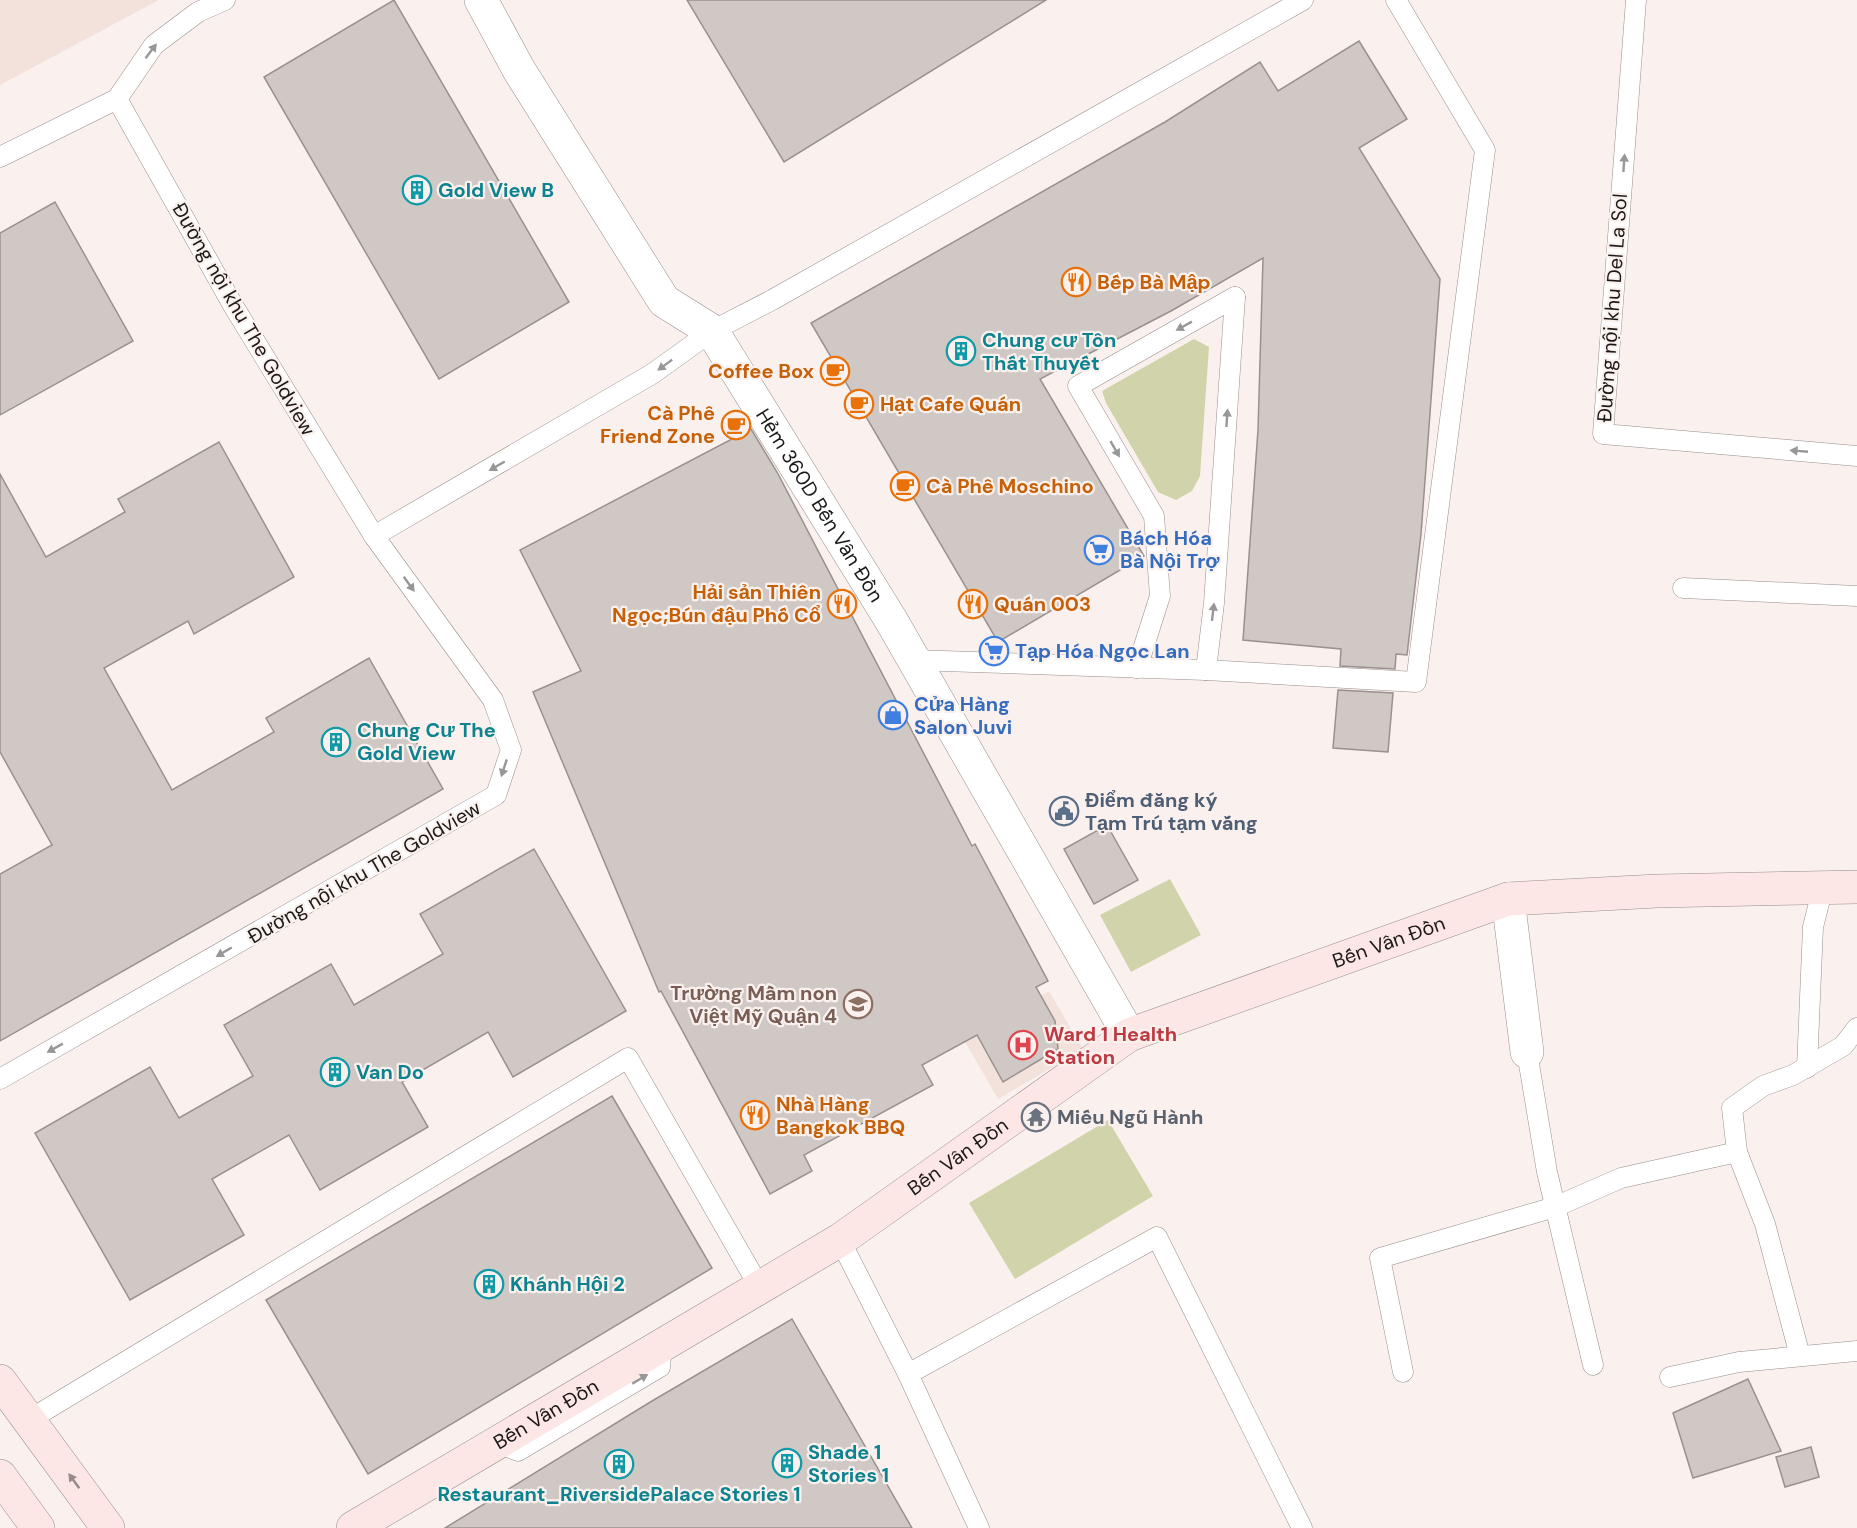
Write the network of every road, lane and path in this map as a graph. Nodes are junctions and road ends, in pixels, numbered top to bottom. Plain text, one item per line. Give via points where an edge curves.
1 (225, 0) edge
2 (481, 0) edge
3 (1304, 0) edge
4 (1396, 0) edge
5 (1636, 0) edge
6 (117, 99) junction
7 (0, 156) edge
8 (712, 331) junction
9 (1857, 456) edge
10 (374, 536) junction
11 (1683, 588) dead end
12 (1857, 596) edge
13 (913, 660) junction
14 (1137, 668) junction
15 (1206, 670) junction
16 (1823, 887) junction
17 (1857, 887) edge
18 (1508, 899) junction
19 (1857, 1028) edge
20 (1129, 1035) junction
21 (1527, 1052) joint
22 (1807, 1068) junction
23 (0, 1079) edge
24 (1737, 1152) junction
25 (1555, 1207) junction
26 (840, 1240) junction
27 (760, 1288) junction
28 (1857, 1351) edge
29 (1800, 1356) junction
30 (1593, 1365) dead end
31 (1403, 1372) dead end
32 (908, 1374) junction
33 (1670, 1377) dead end
34 (0, 1381) edge
35 (29, 1420) junction
36 (0, 1476) edge
37 (38, 1528) edge
38 (108, 1528) edge
39 (353, 1528) edge
40 (979, 1528) edge
41 (1302, 1528) edge

6 -> 1 lane via 154,45 198,12
2 - 8 street, Hẻm 360D Bến Vân Đồn via 519,70 664,301
3 - 8 lane
4 - 15 lane via 1485,150 1416,682
9 -> 5 lane, Đường nội khu Del La Sol via 1603,434
6 - 7 lane
6 - 10 lane, Đường nội khu The Goldview via 234,307
8 -> 10 lane via 652,374
8 - 13 street, Hẻm 360D Bến Vân Đồn
10 -> 23 lane, Đường nội khu The Goldview via 494,700 511,750 496,795
11 - 12 lane
13 - 14 lane
13 - 20 street, Hẻm 360D Bến Vân Đồn
14 - 15 lane
15 -> 14 lane via 1235,297 1078,386 1154,516 1160,596
16 - 17 main road, Bến Vân Đồn
16 - 18 main road, Bến Vân Đồn
16 - 22 lane via 1813,927
18 - 20 main road, Bến Vân Đồn
18 - 21 street
19 - 22 lane via 1843,1046
20 - 26 main road, Bến Vân Đồn
21 - 25 lane
22 - 24 lane via 1763,1086 1732,1108
24 - 25 lane via 1621,1178
24 - 29 lane via 1765,1224
25 - 30 lane
25 - 31 lane via 1380,1258
26 - 27 main road, Bến Vân Đồn
26 - 32 lane
27 - 35 lane via 628,1058
27 - 39 main road, Bến Vân Đồn
28 - 29 lane
29 - 33 lane via 1739,1362
32 - 40 lane
32 - 41 lane via 1157,1237
34 - 35 main road
38 -> 35 main road
36 - 37 main road

